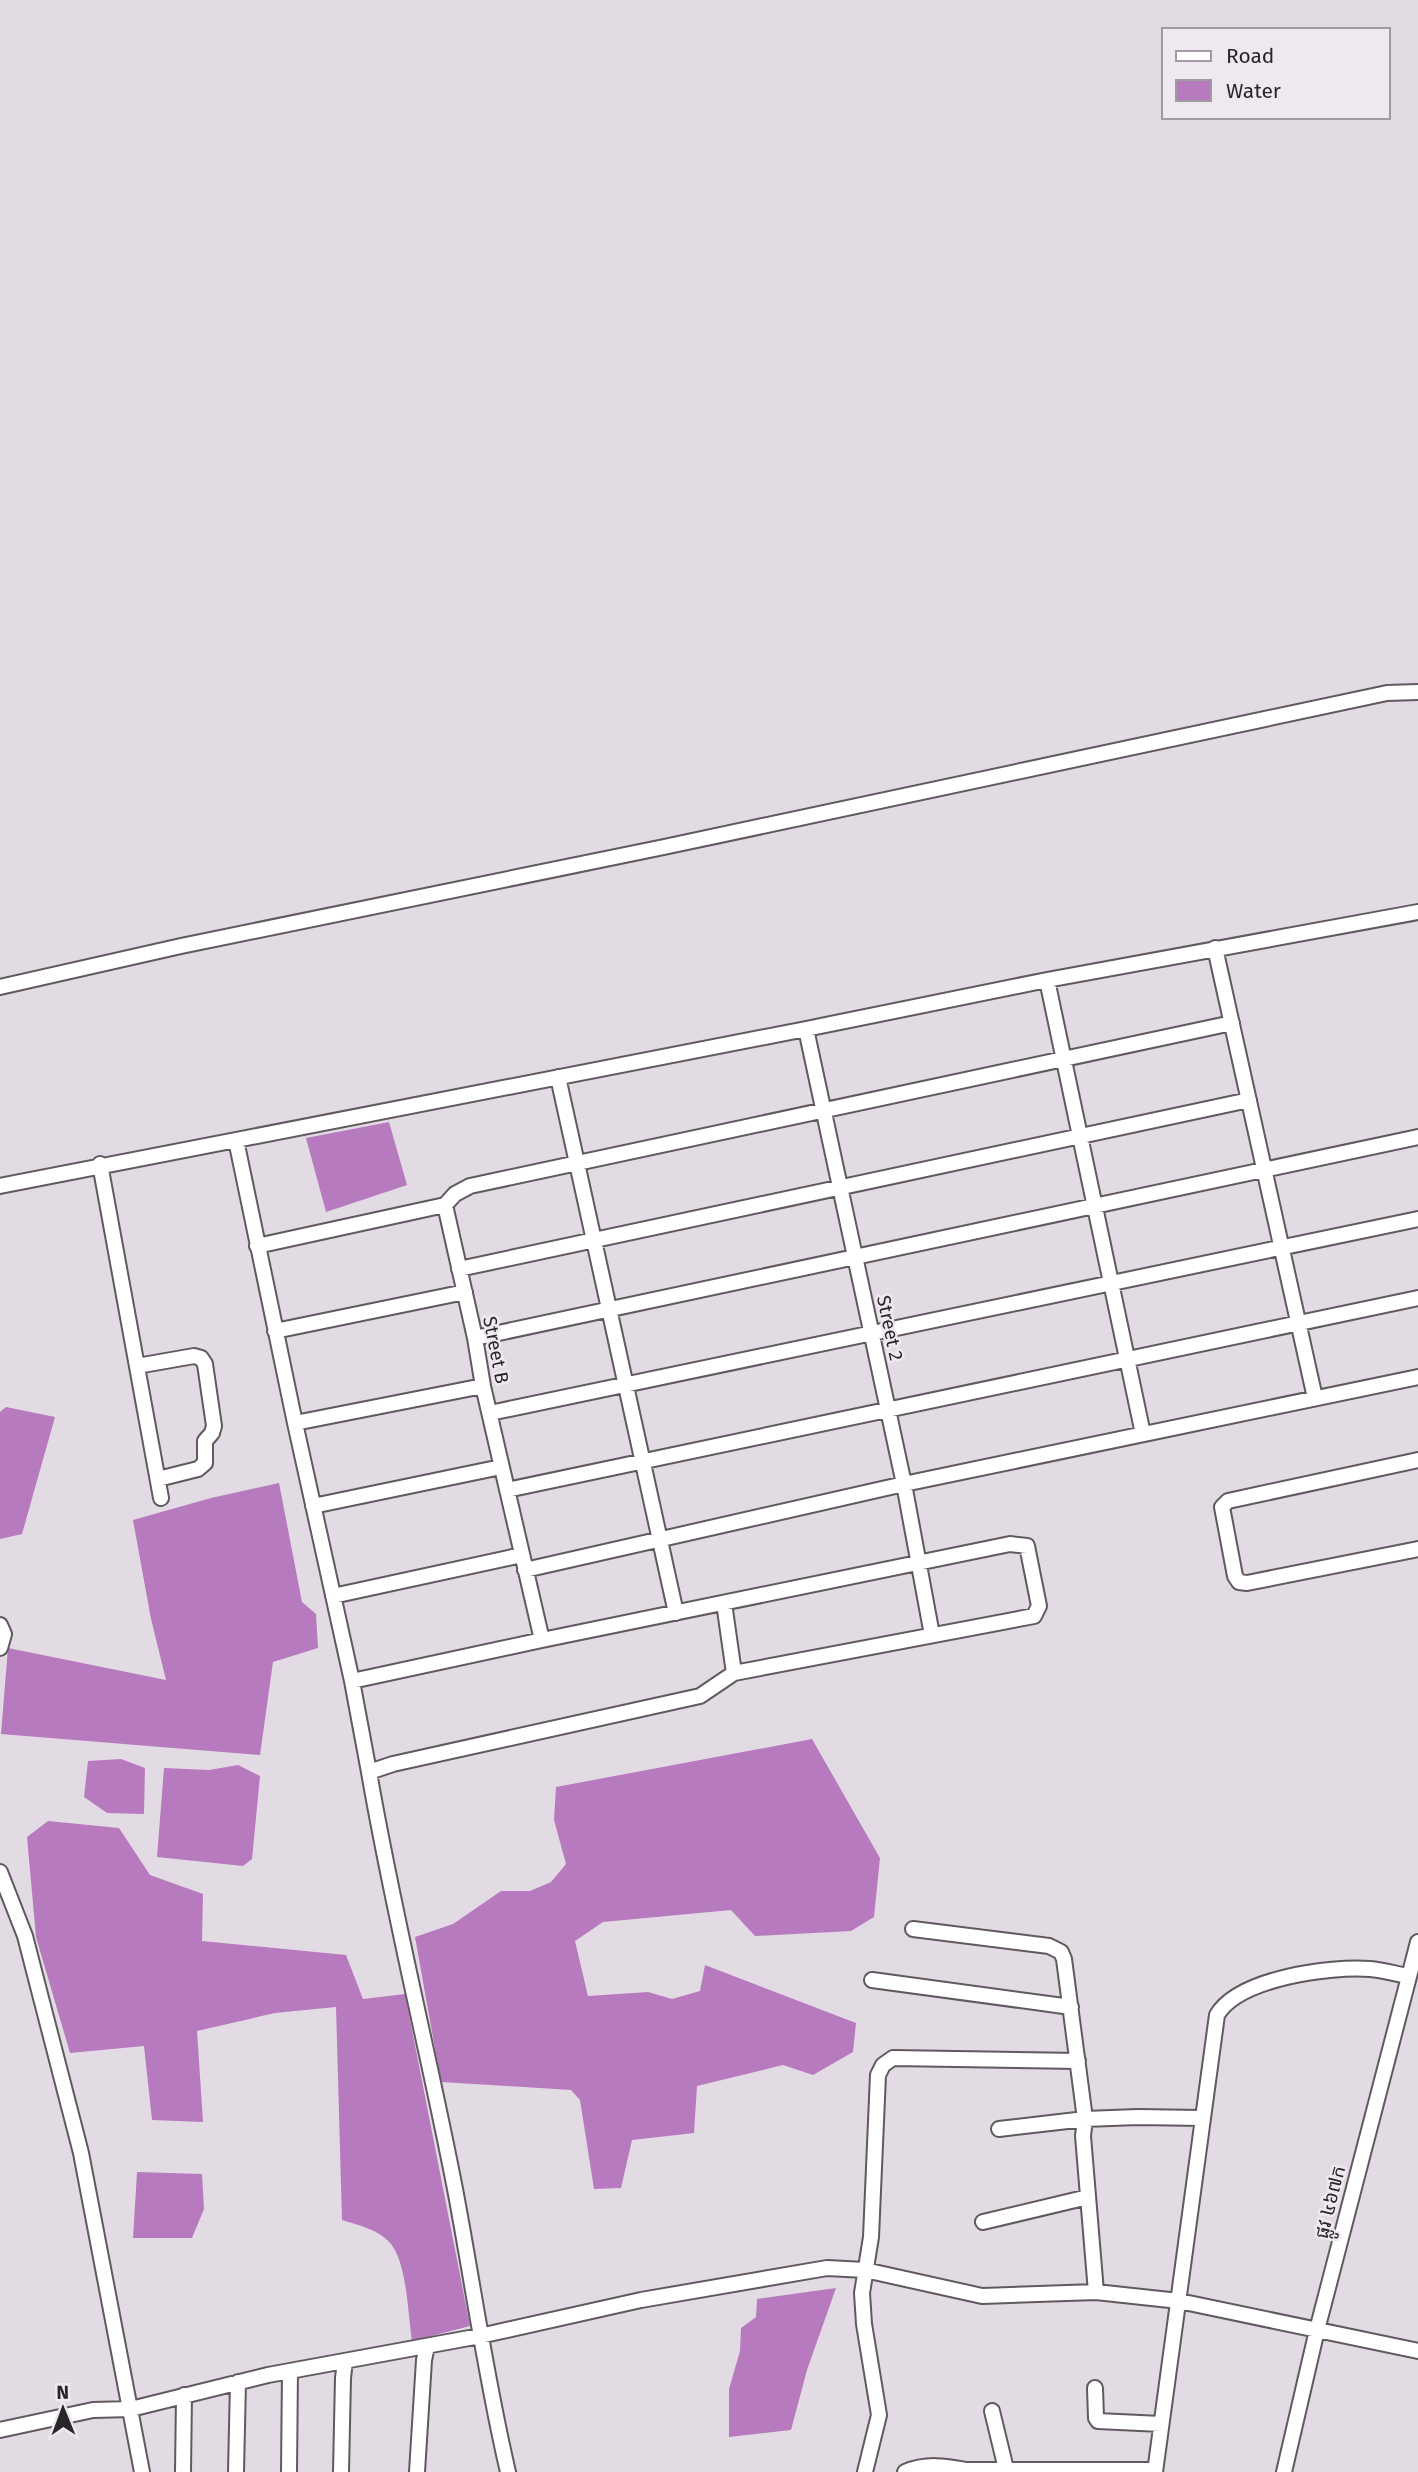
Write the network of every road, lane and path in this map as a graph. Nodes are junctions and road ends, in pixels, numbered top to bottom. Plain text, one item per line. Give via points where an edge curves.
1 (1418, 692) edge
2 (1418, 912) edge
3 (1215, 948) junction
4 (1047, 980) junction
5 (0, 987) edge
6 (1232, 1023) junction
7 (806, 1029) junction
8 (1063, 1059) junction
9 (558, 1077) junction
10 (1249, 1100) junction
11 (824, 1111) junction
12 (1080, 1136) junction
13 (1418, 1137) edge
14 (236, 1140) junction
15 (100, 1164) junction
16 (577, 1164) junction
17 (1265, 1170) junction
18 (0, 1186) edge
19 (840, 1186) junction
20 (445, 1205) junction
21 (1095, 1206) junction
22 (1418, 1219) edge
23 (593, 1240) junction
24 (257, 1246) junction
25 (1282, 1248) junction
26 (855, 1258) junction
27 (458, 1269) junction
28 (1111, 1283) junction
29 (465, 1292) junction
30 (1418, 1298) edge
31 (609, 1310) junction
32 (1298, 1323) junction
33 (275, 1331) junction
34 (872, 1334) junction
35 (475, 1338) junction
36 (1127, 1360) junction
37 (137, 1366) junction
38 (1418, 1377) edge
39 (625, 1384) junction
40 (483, 1386) junction
41 (1315, 1398) junction
42 (888, 1410) junction
43 (490, 1413) junction
44 (295, 1423) junction
45 (1143, 1434) junction
46 (1418, 1460) edge
47 (642, 1462) junction
48 (501, 1467) junction
49 (158, 1479) junction
50 (904, 1484) junction
51 (507, 1490) junction
52 (161, 1498) dead end
53 (313, 1506) junction
54 (659, 1539) junction
55 (1418, 1549) edge
56 (522, 1555) junction
57 (919, 1563) junction
58 (525, 1570) junction
59 (333, 1596) junction
60 (724, 1603) junction
61 (676, 1614) junction
62 (0, 1625) edge
63 (933, 1635) junction
64 (542, 1640) junction
65 (0, 1648) edge
66 (734, 1673) junction
67 (352, 1681) junction
68 (369, 1772) junction
69 (0, 1872) edge
70 (913, 1930) dead end
71 (1418, 1942) edge
72 (1408, 1976) junction
73 (872, 1980) dead end
74 (1071, 2007) junction
75 (1078, 2061) junction
76 (1202, 2118) junction
77 (1085, 2119) junction
78 (999, 2129) dead end
79 (1088, 2197) junction
80 (983, 2222) dead end
81 (865, 2270) junction
82 (1096, 2292) junction
83 (1179, 2301) junction
84 (1317, 2330) junction
85 (480, 2336) junction
86 (427, 2346) junction
87 (1418, 2351) edge
88 (345, 2361) junction
89 (290, 2371) junction
90 (238, 2382) junction
91 (1094, 2388) dead end
92 (184, 2395) junction
93 (131, 2409) junction
94 (992, 2411) dead end
95 (1161, 2424) junction
96 (0, 2430) edge
97 (1006, 2469) junction
98 (1155, 2471) edge
99 (142, 2472) edge
100 (183, 2472) edge
101 (236, 2472) edge
102 (289, 2472) edge
103 (341, 2472) edge
104 (417, 2472) edge
105 (508, 2472) edge
106 (865, 2472) edge
107 (905, 2472) edge
108 (1283, 2472) edge

1 - 5 street via 1387,693
2 - 3 street
3 - 4 street
3 - 6 street
4 - 7 street
4 - 8 street
6 - 8 street
6 - 10 street
7 - 9 street
7 - 11 street, Street 2
8 - 11 street
8 - 12 street
9 - 14 street
9 - 16 street
10 - 12 street
10 - 17 street
11 - 16 street
11 - 19 street, Street 2
12 - 19 street
12 - 21 street
13 - 17 street
14 - 15 street
14 - 24 street
15 - 18 street
15 - 37 street
16 - 20 street via 470,1185
16 - 23 street
17 - 21 street
17 - 25 street
19 - 23 street
19 - 26 street, Street 2
20 - 24 street
20 - 27 street, Street B
21 - 26 street
21 - 28 street
22 - 25 street
23 - 27 street
23 - 31 street
24 - 33 street
25 - 28 street
25 - 32 street
26 - 31 street
26 - 34 street, Street 2
27 - 29 street, Street B
28 - 34 street
28 - 36 street
29 - 33 street
29 - 35 street, Street B
30 - 32 street
31 - 35 street
31 - 39 street
32 - 36 street
32 - 41 street
33 - 44 street
34 - 39 street
34 - 42 street, Street 2
35 - 40 street, Street B
36 - 42 street
36 - 45 street
37 - 49 street
37 - 49 street via 194,1356 205,1364 214,1426 205,1441 205,1463
38 - 41 street
39 - 43 street
39 - 47 street
40 - 43 street, Street B
40 - 44 street
41 - 45 street
42 - 47 street
42 - 50 street, Street 2
43 - 48 street, Street B
44 - 53 street
45 - 50 street
46 - 55 street via 1228,1501 1222,1507 1240,1582
47 - 51 street
47 - 54 street
48 - 51 street, Street B
48 - 53 street
49 - 52 street
50 - 54 street
50 - 57 street, Street 2
51 - 56 street, Street B
53 - 59 street
54 - 58 street
54 - 61 street
56 - 58 street, Street B
56 - 59 street
57 - 60 street
57 - 63 street, Street 2
57 - 63 street via 1010,1544 1027,1546 1039,1606 1034,1616
58 - 64 street, Street B
59 - 67 street
60 - 61 street
60 - 66 street
61 - 64 street
62 - 65 street via 4,1634
63 - 66 street
64 - 67 street
66 - 68 street via 700,1696
67 - 68 street
68 - 85 street
69 - 93 street via 25,1936 81,2153
70 - 74 street via 1049,1946 1064,1959
71 - 72 street, ផ្លូវ ៤៦៧ក
72 - 76 street via 1371,1969 1301,1973 1224,2003 1217,2015
72 - 84 street, ផ្លូវ ៤៦៧ក
73 - 74 street
74 - 75 street
75 - 77 street
75 - 81 street via 893,2058 883,2065 878,2075 871,2236
76 - 77 street
76 - 83 street
77 - 78 street
77 - 79 street
79 - 80 street
79 - 82 street
81 - 82 street via 982,2296
81 - 85 street via 827,2268 641,2300
81 - 106 street via 864,2324 879,2416
82 - 83 street
83 - 84 street
83 - 95 street
84 - 87 street
84 - 108 street, ផ្លូវ ៤៦៧ក
85 - 86 street
85 - 105 street
86 - 88 street
86 - 104 street
88 - 89 street
88 - 103 street
89 - 90 street
89 - 102 street
90 - 92 street
90 - 101 street
91 - 95 street via 1098,2421
92 - 93 street
92 - 100 street
93 - 96 street via 93,2410
93 - 99 street
94 - 97 street
95 - 98 street
97 - 98 street
97 - 107 street via 936,2465

